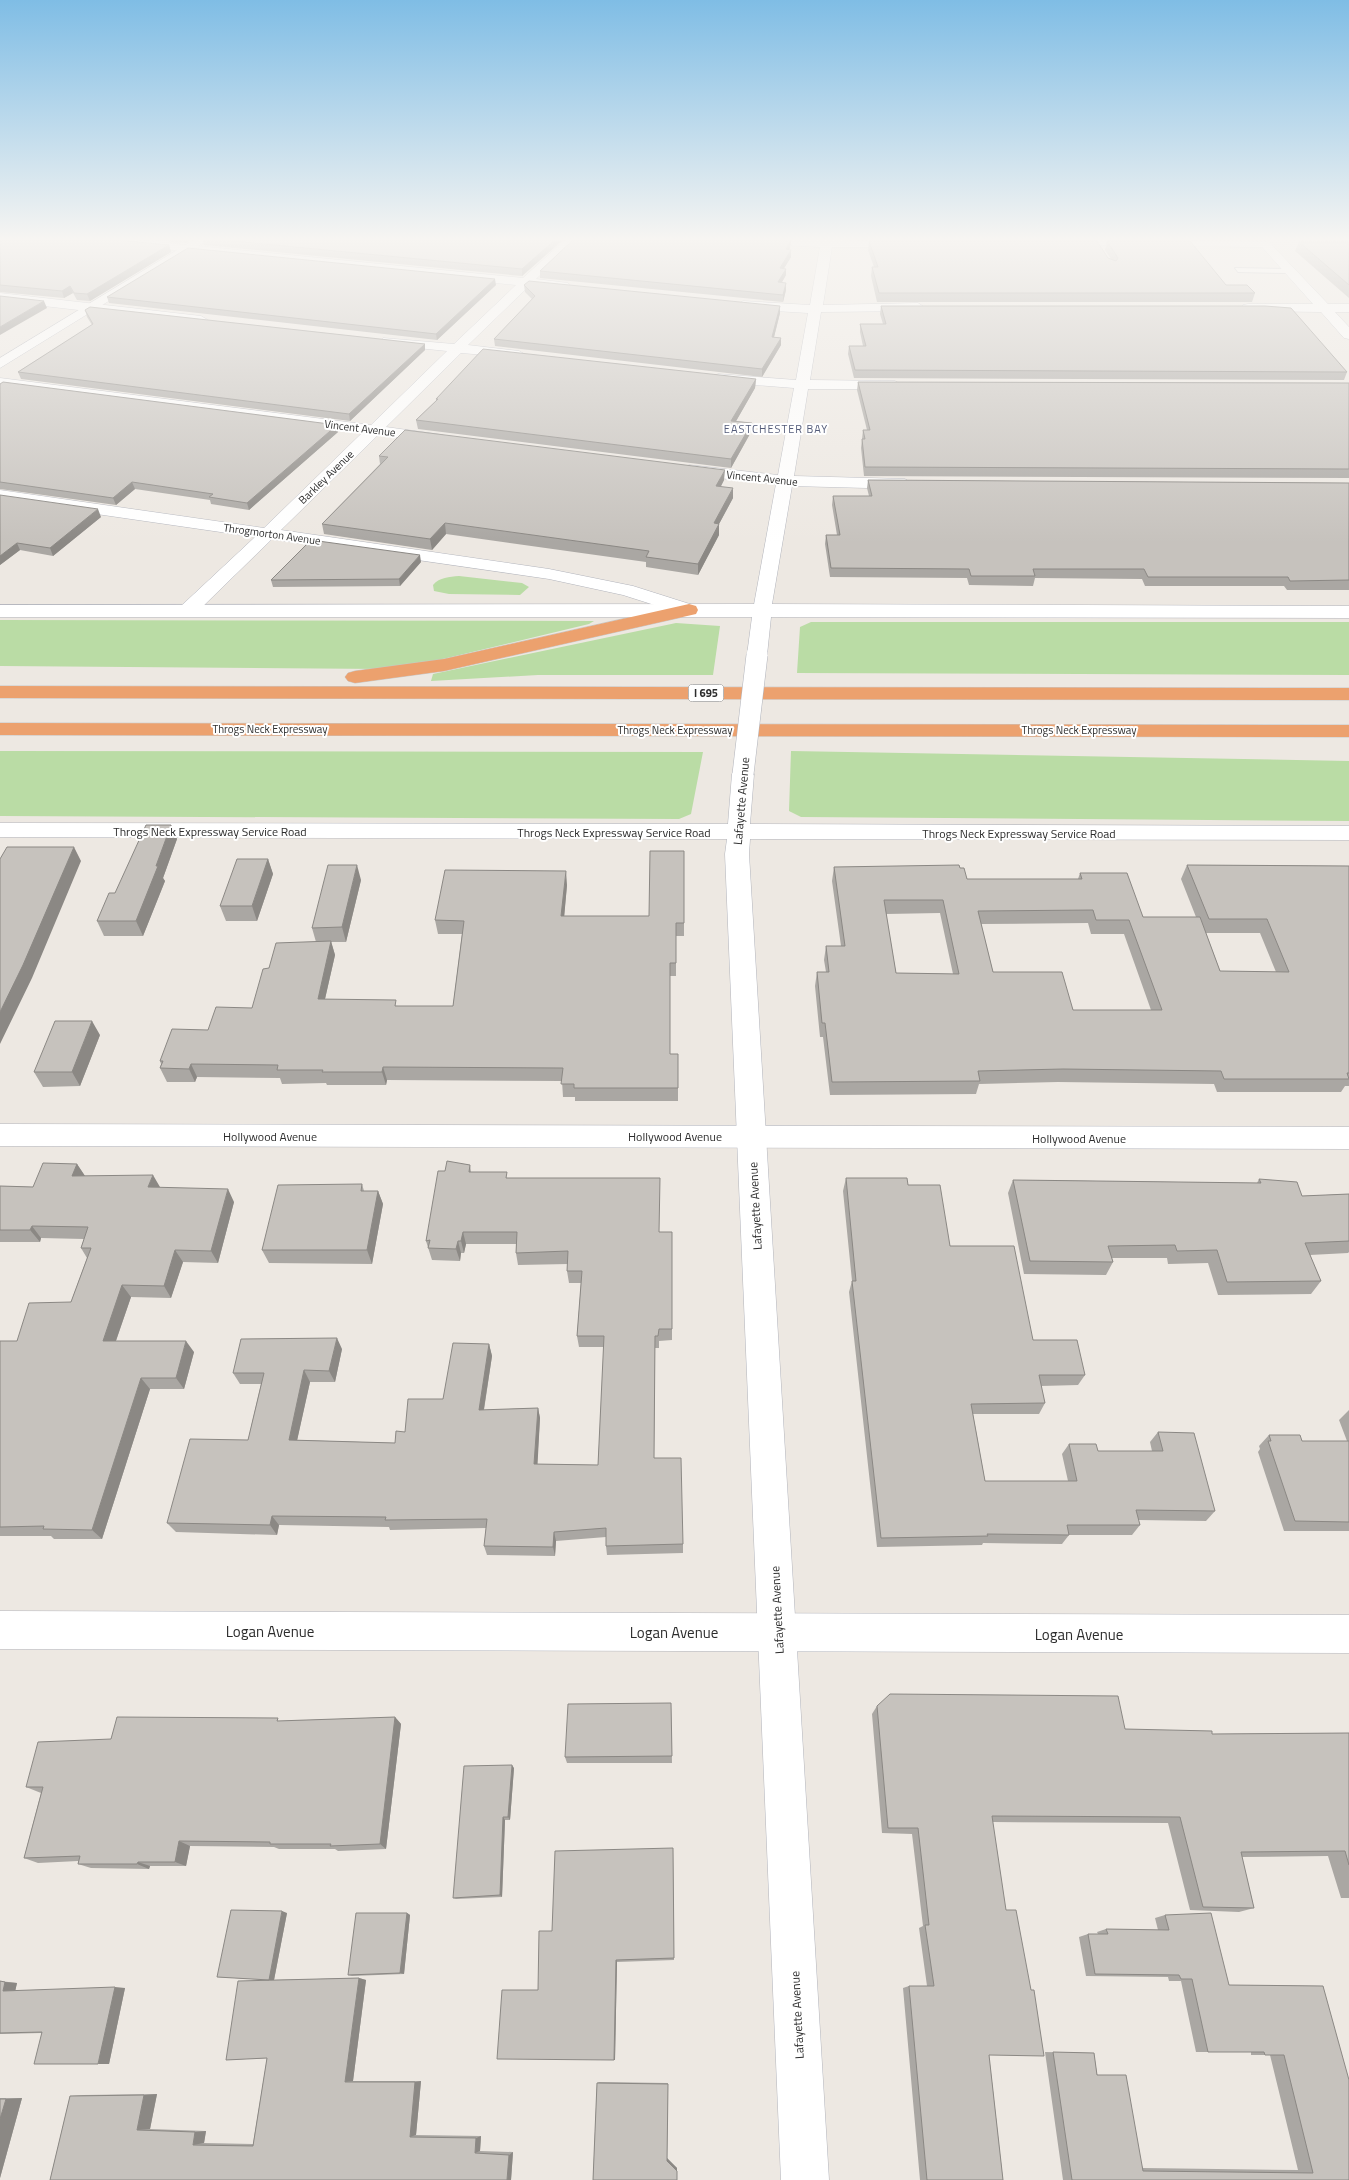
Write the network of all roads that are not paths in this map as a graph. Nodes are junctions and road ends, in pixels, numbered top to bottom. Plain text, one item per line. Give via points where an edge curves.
1 (39, 340) edge
2 (383, 340) edge
3 (465, 340) edge
4 (810, 340) edge
5 (456, 348) junction
6 (534, 357) edge
7 (0, 364) edge
8 (701, 376) edge
9 (0, 382) edge
10 (802, 385) junction
11 (911, 386) edge
12 (375, 430) junction
13 (453, 440) edge
14 (678, 469) edge
15 (785, 481) junction
16 (920, 484) edge
17 (0, 495) edge
18 (267, 534) junction
19 (689, 610) junction
20 (762, 610) junction
21 (0, 611) edge
22 (187, 611) junction
23 (1349, 612) edge
24 (0, 692) edge
25 (62, 692) junction
26 (1349, 694) edge
27 (0, 729) edge
28 (1348, 731) edge
29 (0, 830) edge
30 (737, 832) junction
31 (1349, 833) edge
32 (0, 1135) edge
33 (752, 1137) junction
34 (1349, 1138) edge
35 (0, 1630) edge
36 (778, 1633) junction
37 (1349, 1634) edge
38 (805, 2180) edge

1 - 7 street
2 - 5 street
3 - 5 street, Barkley Avenue
4 - 10 street, Lafayette Avenue
5 - 6 street
5 - 12 street, Barkley Avenue
8 - 10 street
9 - 12 street, Vincent Avenue
10 - 11 street
10 - 15 street, Lafayette Avenue
12 - 13 street, Vincent Avenue
12 - 18 street, Barkley Avenue
14 - 15 street, Vincent Avenue
15 - 16 street, Vincent Avenue
15 - 20 street, Lafayette Avenue
17 - 18 street, Throgmorton Avenue
18 - 19 street, Throgmorton Avenue via 568,577 627,590
18 - 22 street, Barkley Avenue
19 - 20 street
19 - 22 street
19 - 25 highway via 405,672
20 - 23 street
20 - 30 street, Lafayette Avenue, bridge
21 - 22 street
24 - 25 highway, I 695
25 - 26 highway, I 695
27 - 28 highway, Throgs Neck Expressway
29 - 30 street, Throgs Neck Expressway Service Road
30 - 31 street, Throgs Neck Expressway Service Road
30 - 33 street, Lafayette Avenue
32 - 33 street, Hollywood Avenue
33 - 34 street, Hollywood Avenue
33 - 36 street, Lafayette Avenue
35 - 36 street, Logan Avenue
36 - 37 street, Logan Avenue
36 - 38 street, Lafayette Avenue

